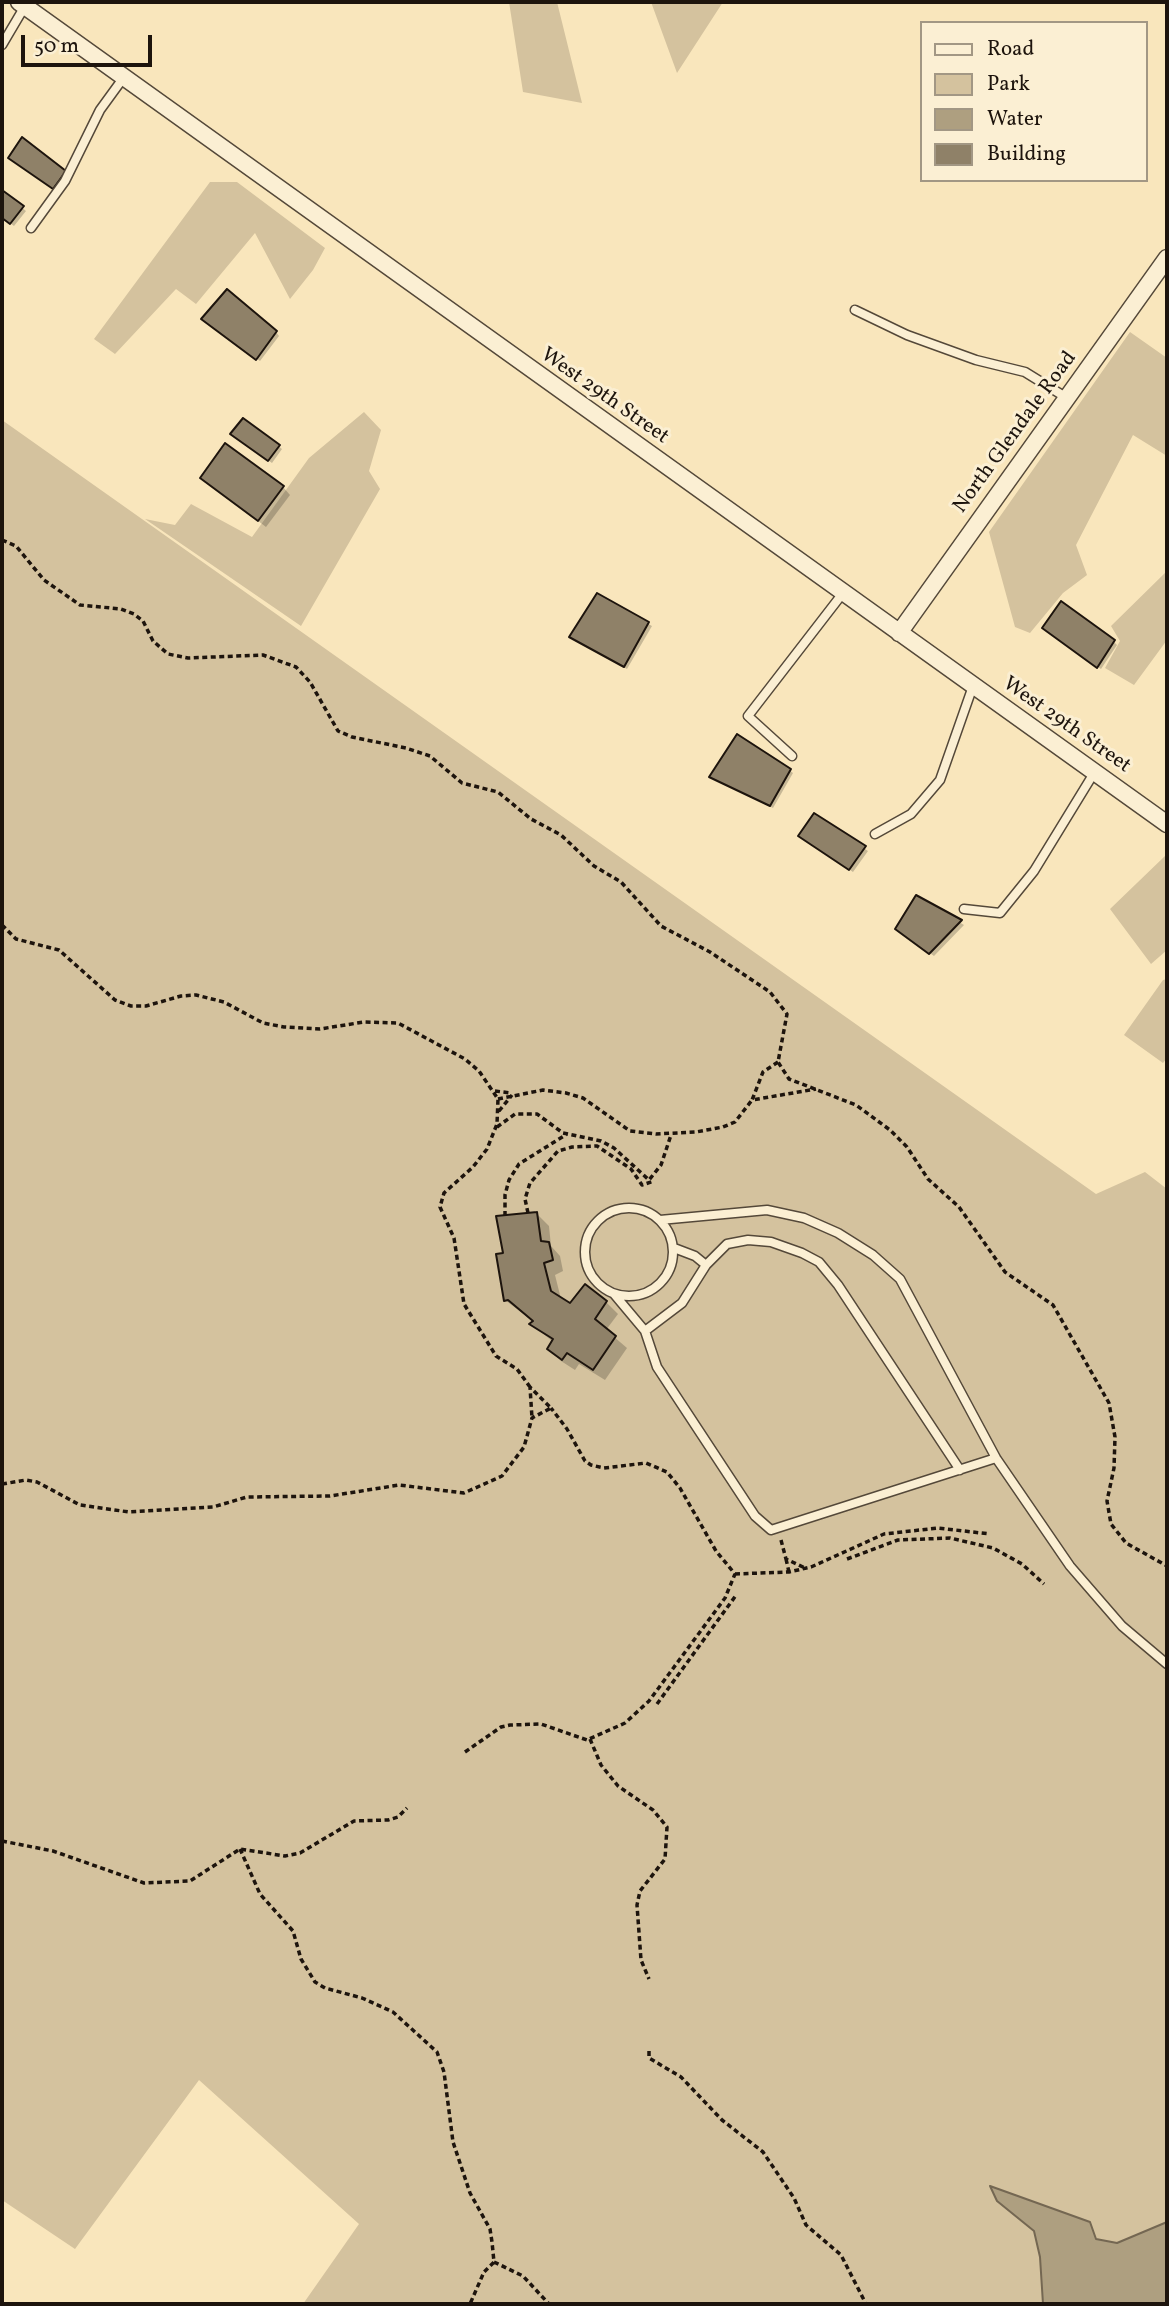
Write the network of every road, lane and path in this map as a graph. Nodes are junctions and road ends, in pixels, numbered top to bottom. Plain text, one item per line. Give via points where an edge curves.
1 (22, 4) edge
2 (2, 45) edge
3 (124, 77) junction
4 (31, 228) dead end
5 (1167, 258) edge
6 (855, 310) dead end
7 (1067, 398) junction
8 (2, 540) edge
9 (843, 593) junction
10 (899, 633) junction
11 (974, 686) junction
12 (792, 756) dead end
13 (1094, 772) junction
14 (1167, 824) edge
15 (875, 835) dead end
16 (964, 909) dead end
17 (2, 925) edge
18 (778, 1062) junction
19 (817, 1089) junction
20 (494, 1091) junction
21 (513, 1094) junction
22 (498, 1098) junction
23 (752, 1100) junction
24 (499, 1111) junction
25 (495, 1129) junction
26 (567, 1134) junction
27 (671, 1134) junction
28 (654, 1181) dead end
29 (528, 1213) dead end
30 (505, 1216) dead end
31 (660, 1220) junction
32 (674, 1248) junction
33 (706, 1265) junction
34 (614, 1294) junction
35 (645, 1331) junction
36 (530, 1387) junction
37 (551, 1408) junction
38 (532, 1418) junction
39 (996, 1458) junction
40 (960, 1470) junction
41 (2, 1484) edge
42 (779, 1528) junction
43 (990, 1534) dead end
44 (786, 1559) junction
45 (847, 1559) dead end
46 (1167, 1566) edge
47 (804, 1568) junction
48 (789, 1572) junction
49 (735, 1574) junction
50 (1044, 1584) dead end
51 (737, 1594) dead end
52 (1167, 1664) edge
53 (657, 1704) dead end
54 (590, 1739) junction
55 (465, 1752) dead end
56 (407, 1808) dead end
57 (2, 1841) edge
58 (240, 1849) junction
59 (649, 1979) dead end
60 (649, 2051) dead end
61 (494, 2262) junction
62 (470, 2304) edge
63 (549, 2304) edge
64 (866, 2304) edge

1 - 2 lane
1 - 3 street, West 29th Street
3 - 4 lane via 100,110 65,181
3 - 9 street, West 29th Street
5 - 7 street, North Glendale Road
6 - 7 lane via 906,335 1025,372
7 - 10 street, North Glendale Road
8 - 18 path via 16,546 44,580 80,605 134,614 168,654 188,658 263,655 296,667 338,731 430,756 462,783 498,792 627,887 661,926 770,992 787,1014
9 - 10 street, West 29th Street
9 - 12 lane via 748,716
10 - 11 street, West 29th Street
11 - 13 street, West 29th Street
11 - 15 lane via 940,780 911,814
13 - 14 street, West 29th Street
13 - 16 lane via 1034,871 1000,913
17 - 20 path via 16,939 59,950 121,1003 146,1006 196,995 212,997 246,1016 281,1026 320,1029 364,1022 398,1024 465,1059
18 - 19 path via 789,1079
18 - 23 path via 763,1072
19 - 23 path
19 - 46 path via 856,1105 890,1130 928,1179 960,1208 1005,1272 1054,1305 1109,1403 1115,1437 1107,1501 1111,1524 1126,1543
20 - 21 path
20 - 22 path
21 - 22 path
21 - 24 path
21 - 27 path via 543,1090 581,1096 630,1131
22 - 24 path
23 - 27 path via 735,1122
24 - 25 path
25 - 26 path via 515,1114 527,1112
25 - 36 path via 487,1149 444,1193 440,1207 454,1238 464,1304 496,1356 517,1369
26 - 27 path via 614,1148 649,1180 661,1166
26 - 30 path via 519,1164 509,1180
28 - 29 path via 642,1185 631,1170 597,1146 572,1147 558,1152 530,1183 525,1199
31 - 32 lane
31 - 34 lane via 648,1212 620,1209 592,1229 586,1263 602,1287
31 - 39 lane via 767,1210 804,1218 873,1255 900,1279
32 - 33 lane
32 - 34 lane via 673,1263 657,1287 629,1297
33 - 35 lane via 682,1303
33 - 40 lane via 727,1244 748,1240 771,1242 819,1262
34 - 35 lane
35 - 42 lane via 657,1367 755,1516 771,1530
36 - 37 path
36 - 38 path
37 - 38 path
37 - 49 path via 591,1465 646,1463 667,1472
38 - 41 path via 516,1461 502,1476 464,1493 399,1485 330,1496 247,1497 213,1507 129,1512 80,1505 37,1482
39 - 40 lane
39 - 52 lane via 1069,1566 1122,1626
40 - 42 lane
42 - 44 path
43 - 47 path via 938,1528 884,1534
44 - 47 path
44 - 48 path
45 - 50 path via 898,1540 950,1538 993,1548 1022,1564
47 - 48 path
48 - 49 path
49 - 54 path via 725,1598 640,1712
51 - 53 path
54 - 55 path via 541,1724 510,1725
54 - 59 path via 601,1765 618,1786 653,1810 667,1827 665,1859 640,1891 638,1905 641,1960
56 - 58 path via 388,1820 354,1821 300,1853 285,1856
57 - 58 path via 52,1852 144,1883 190,1881
58 - 61 path via 260,1894 293,1931 301,1959 315,1982 393,2012 437,2052 453,2142 470,2193 490,2229
60 - 64 path via 649,2057 681,2077 722,2120 763,2152 806,2225 841,2255
61 - 62 path via 484,2272
61 - 63 path via 523,2276

